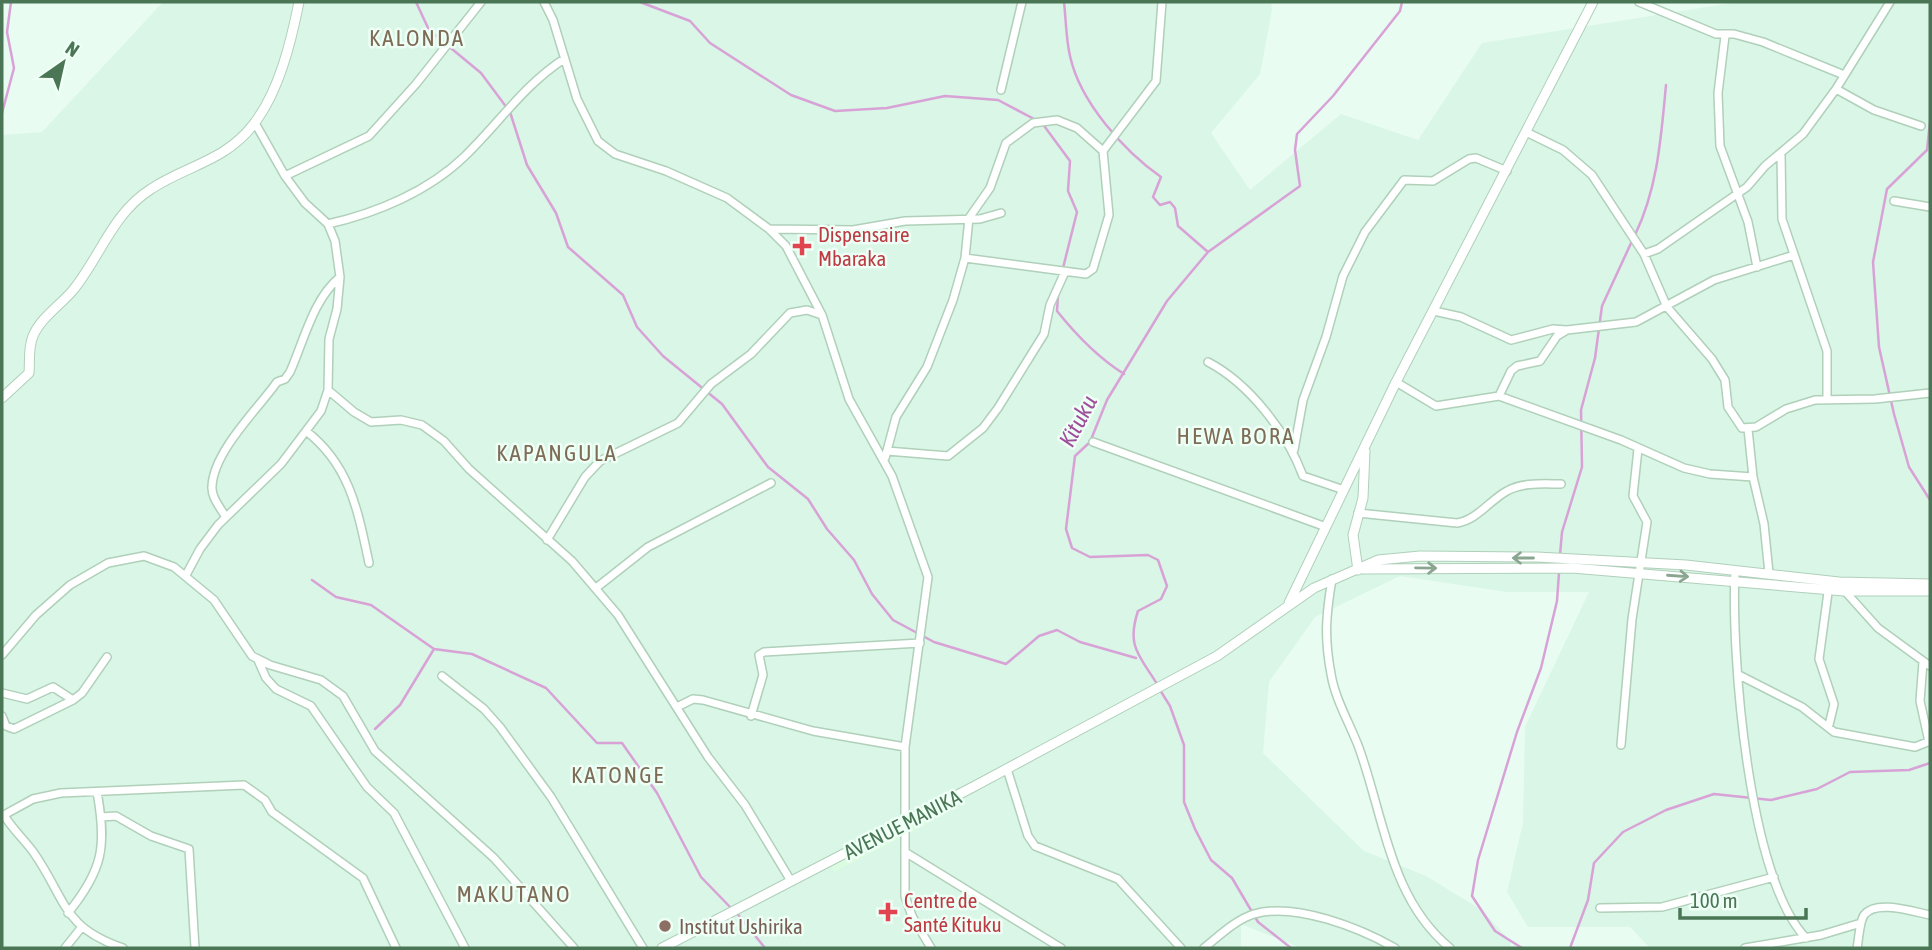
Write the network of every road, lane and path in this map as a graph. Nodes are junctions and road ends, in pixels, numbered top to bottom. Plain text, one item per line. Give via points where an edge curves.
1 (299, 2) edge
2 (481, 2) edge
3 (544, 2) edge
4 (1022, 2) edge
5 (1162, 2) edge
6 (1593, 2) edge
7 (1639, 2) edge
8 (1890, 2) edge
9 (1725, 36) junction
10 (564, 59) junction
11 (1843, 75) junction
12 (1836, 89) junction
13 (1002, 90) dead end
14 (255, 123) junction
15 (1921, 125) dead end
16 (1526, 132) junction
17 (1103, 152) junction
18 (1781, 153) junction
19 (1507, 171) junction
20 (285, 176) junction
21 (1739, 194) junction
22 (1894, 201) dead end
23 (1930, 207) edge
24 (1001, 213) dead end
25 (969, 218) junction
26 (328, 224) junction
27 (769, 229) junction
28 (1644, 254) junction
29 (1794, 256) junction
30 (965, 258) junction
31 (1757, 267) junction
32 (1064, 274) junction
33 (340, 277) junction
34 (1667, 307) junction
35 (1434, 311) junction
36 (822, 316) junction
37 (1567, 330) junction
38 (1208, 362) dead end
39 (1396, 382) junction
40 (328, 390) junction
41 (1930, 393) edge
42 (1499, 396) junction
43 (2, 398) edge
44 (1827, 398) junction
45 (1748, 429) junction
46 (306, 431) junction
47 (1093, 442) dead end
48 (1366, 444) junction
49 (1638, 449) junction
50 (1294, 450) junction
51 (886, 454) junction
52 (1753, 477) junction
53 (771, 483) dead end
54 (1561, 484) dead end
55 (1344, 490) junction
56 (1358, 513) junction
57 (225, 516) junction
58 (1326, 527) junction
59 (547, 540) junction
60 (1640, 562) junction
61 (369, 563) dead end
62 (1358, 570) junction
63 (1769, 573) junction
64 (1639, 574) junction
65 (187, 575) junction
66 (1735, 576) junction
67 (1332, 579) junction
68 (1930, 584) edge
69 (1835, 586) junction
70 (596, 588) junction
71 (1930, 591) edge
72 (1288, 605) junction
73 (920, 643) junction
74 (2, 654) edge
75 (107, 657) dead end
76 (258, 660) junction
77 (1927, 664) edge
78 (1739, 675) junction
79 (442, 676) dead end
80 (2, 693) edge
81 (73, 699) junction
82 (677, 707) junction
83 (2, 716) edge
84 (751, 716) junction
85 (1829, 726) junction
86 (1929, 741) edge
87 (1621, 745) dead end
88 (905, 747) junction
89 (1007, 769) junction
90 (97, 793) junction
91 (3, 816) edge
92 (102, 817) junction
93 (906, 822) junction
94 (905, 852) junction
95 (1774, 877) junction
96 (791, 881) junction
97 (1600, 908) dead end
98 (68, 913) junction
99 (1930, 915) edge
100 (1861, 923) junction
101 (81, 928) junction
102 (1806, 938) junction
103 (65, 948) edge
104 (123, 948) edge
105 (195, 948) edge
106 (396, 948) edge
107 (465, 948) edge
108 (574, 948) edge
109 (643, 948) edge
110 (662, 948) edge
111 (931, 948) edge
112 (1062, 948) edge
113 (1181, 948) edge
114 (1204, 948) edge
115 (1395, 948) edge
116 (1450, 948) edge
117 (1745, 948) edge
118 (1857, 948) edge

1 - 14 street via 274,86
2 - 20 street via 369,136
3 - 10 street
4 - 13 street
5 - 17 street via 1156,81
6 - 16 street
7 - 9 street
8 - 11 street
9 - 11 street via 1763,42
9 - 21 street via 1718,126 1728,174
10 - 26 street via 522,91 452,167 377,211
10 - 27 street via 592,133 605,148 713,191
11 - 12 street
12 - 15 street via 1874,110
12 - 18 street via 1813,122
14 - 20 street
14 - 43 street via 228,150 152,187 131,203 74,289 39,324 29,351 29,373
16 - 19 street
16 - 28 street via 1581,162
17 - 25 street via 1077,128 1057,120 1033,123 1006,143 990,188
17 - 32 street via 1109,215 1100,254 1086,274
18 - 21 street
18 - 29 street via 1782,219
19 - 35 street
19 - 50 street via 1469,159 1444,177 1404,180 1399,186 1365,232 1343,276 1303,400
20 - 26 street
21 - 28 street
21 - 31 street
22 - 23 street
24 - 25 street
25 - 27 street via 905,220 853,230
25 - 30 street
26 - 33 street
27 - 36 street via 795,260
28 - 34 street
29 - 31 street
29 - 44 street via 1828,351
30 - 32 street
30 - 51 street via 927,367 900,407
31 - 34 street via 1714,280
32 - 51 street via 1044,334 983,428 948,456
33 - 40 street
33 - 57 street via 320,302 290,372 242,426 217,468 211,487
34 - 37 street via 1636,322
34 - 45 street via 1712,359 1725,380 1728,407 1738,425
35 - 37 street via 1461,317 1511,340
35 - 39 street
36 - 51 street via 849,399
36 - 59 street via 807,310 790,313 751,354 711,384 678,423 600,461 585,477
37 - 42 street via 1557,336 1540,361 1511,371
38 - 50 street via 1240,385
39 - 42 street via 1436,406
39 - 48 street
40 - 46 street via 321,411
40 - 59 street via 371,422 422,425
41 - 44 street
42 - 49 street
44 - 45 street via 1786,409
45 - 52 street
46 - 57 street via 281,464
46 - 61 street via 324,444 339,464 355,501
47 - 58 street
48 - 55 street
48 - 56 street
49 - 52 street via 1684,468
49 - 60 street via 1633,496 1647,522
50 - 55 street via 1303,477
51 - 73 street via 927,568
52 - 63 street
53 - 70 street via 648,547
54 - 56 street via 1510,489 1468,522
55 - 58 street
56 - 62 street via 1353,549
57 - 65 street
58 - 72 street
59 - 70 street
60 -> 62 street, AVENUE MANIKA via 1420,556 1378,560
60 - 64 street
60 - 66 street, AVENUE MANIKA
62 -> 64 street via 1572,568
62 - 67 street, AVENUE MANIKA
63 - 66 street
63 - 69 street
64 -> 66 street
64 - 87 street
65 - 74 street via 144,556 108,563 70,585
65 - 76 street via 214,600 243,646
66 - 69 street
66 - 78 street via 1733,617
67 - 72 street, AVENUE MANIKA
67 - 116 street via 1325,625 1331,677 1412,906
68 - 69 street
69 - 71 street
69 - 77 street via 1878,628
69 - 85 street via 1819,659 1834,704
70 - 82 street
72 - 89 street, AVENUE MANIKA via 1246,638
73 - 84 street via 764,652 759,655 763,675
73 - 88 street
75 - 81 street
76 - 107 street via 276,689 311,706 367,787 394,813
76 - 108 street via 321,680 344,696 375,751 494,858
77 - 86 street via 1920,701
78 - 85 street via 1802,706
78 - 95 street via 1760,837
79 - 109 street via 484,709 551,797
80 - 81 street via 27,699 53,687
81 - 83 street via 14,729 6,726
82 - 84 street via 693,699
82 - 96 street
84 - 88 street
85 - 86 street via 1840,733 1907,746
88 - 93 street
89 - 93 street, AVENUE MANIKA
89 - 113 street via 1035,846 1118,879
90 - 91 street via 48,794
90 - 92 street
90 - 106 street via 244,785 292,827 356,871 371,890
91 - 98 street via 33,853
92 - 98 street via 103,848 88,884
92 - 105 street via 116,816 151,836 189,849
93 - 94 street
93 - 96 street, AVENUE MANIKA
94 - 111 street via 905,896
94 - 112 street
95 - 97 street via 1662,907
95 - 102 street via 1791,919
96 - 110 street, AVENUE MANIKA
98 - 101 street
99 - 100 street via 1872,909
100 - 102 street
100 - 118 street
101 - 103 street
101 - 104 street via 101,942
102 - 117 street
114 - 115 street via 1237,922 1269,911 1333,921 1365,931

